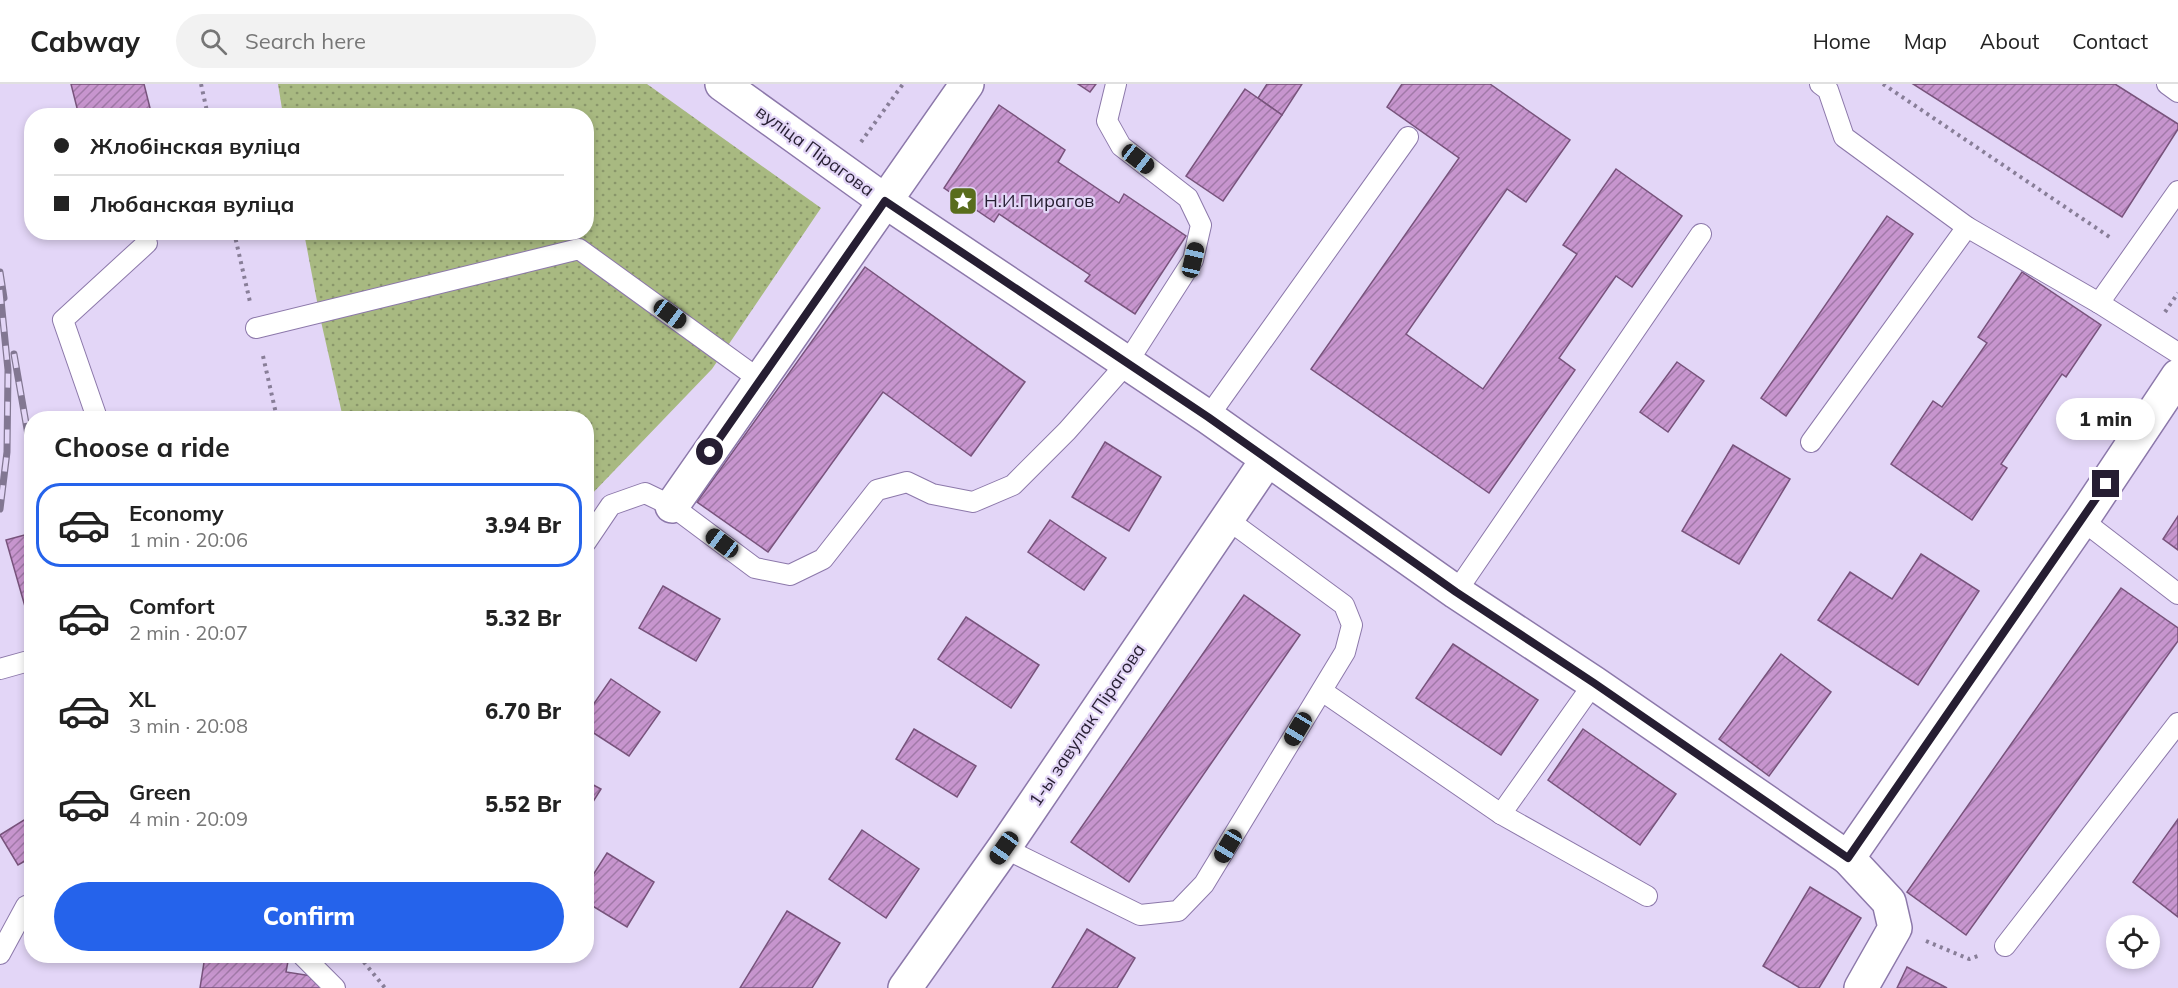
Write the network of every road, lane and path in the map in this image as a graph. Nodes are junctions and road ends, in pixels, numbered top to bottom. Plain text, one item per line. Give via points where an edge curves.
1 (201, 84) edge
2 (722, 84) edge
3 (903, 84) edge
4 (967, 84) edge
5 (1116, 84) edge
6 (1820, 84) edge
7 (1883, 84) edge
8 (2167, 84) edge
9 (2178, 92) edge
10 (206, 108) edge
11 (1408, 137) dead end
12 (841, 170) junction
13 (2178, 191) edge
14 (885, 201) junction
15 (1967, 227) junction
16 (1701, 234) dead end
17 (147, 243) dead end
18 (2134, 254) junction
19 (2099, 303) junction
20 (256, 328) dead end
21 (2178, 353) edge
22 (1127, 363) junction
23 (2178, 376) edge
24 (760, 380) junction
25 (95, 411) edge
26 (1208, 417) junction
27 (1811, 442) dead end
28 (1267, 460) junction
29 (672, 506) junction
30 (1227, 519) junction
31 (2082, 520) junction
32 (594, 530) edge
33 (1456, 592) junction
34 (2178, 594) edge
35 (24, 662) edge
36 (0, 669) edge
37 (1594, 683) junction
38 (1322, 691) junction
39 (2178, 723) edge
40 (1501, 814) junction
41 (1004, 848) junction
42 (1848, 858) junction
43 (1647, 896) dead end
44 (24, 910) edge
45 (1895, 928) junction
46 (2005, 946) joint
47 (0, 954) edge
48 (310, 963) edge
49 (365, 963) edge
50 (335, 988) edge
51 (385, 988) edge
52 (904, 988) edge
53 (1862, 988) edge

1 - 10 path
2 - 12 street, вуліца Пірагова
3 - 12 path
4 - 14 street
5 - 22 lane via 1107,121 1121,146 1188,198 1201,225 1193,260
6 - 15 lane via 1828,90 1844,137
7 - 18 path
8 - 9 lane
11 - 26 lane
12 - 14 street, вуліца Пірагова
13 - 18 lane
14 - 22 street, вуліца Пірагова
14 - 24 street
15 - 19 lane
15 - 27 lane
16 - 33 lane
17 - 25 lane via 63,320
18 - 19 lane
19 - 21 lane
20 - 24 lane via 579,249
22 - 26 street, вуліца Пірагова
22 - 29 lane via 1013,485 973,502 932,494 907,482 877,490 823,559 790,575 755,568
23 - 31 street
24 - 29 street
26 - 28 street, вуліца Пірагова
28 - 30 street, 1-ы завулак Пірагова
28 - 33 street, вуліца Пірагова
29 - 32 lane via 645,494 611,506
30 - 38 lane via 1344,605 1352,625 1345,652
30 - 41 street, 1-ы завулак Пірагова
31 - 34 lane
31 - 42 street
33 - 37 street, вуліца Пірагова
35 - 36 lane
37 - 40 lane
37 - 42 street, вуліца Пірагова
38 - 40 lane
38 - 41 lane via 1204,884 1178,910 1140,915
39 - 46 lane
40 - 43 lane
41 - 52 street, 1-ы завулак Пірагова
42 - 45 street, вуліца Пірагова via 1889,902
44 - 47 lane
45 - 46 path via 1969,959
45 - 53 street
48 - 50 lane
49 - 51 path

